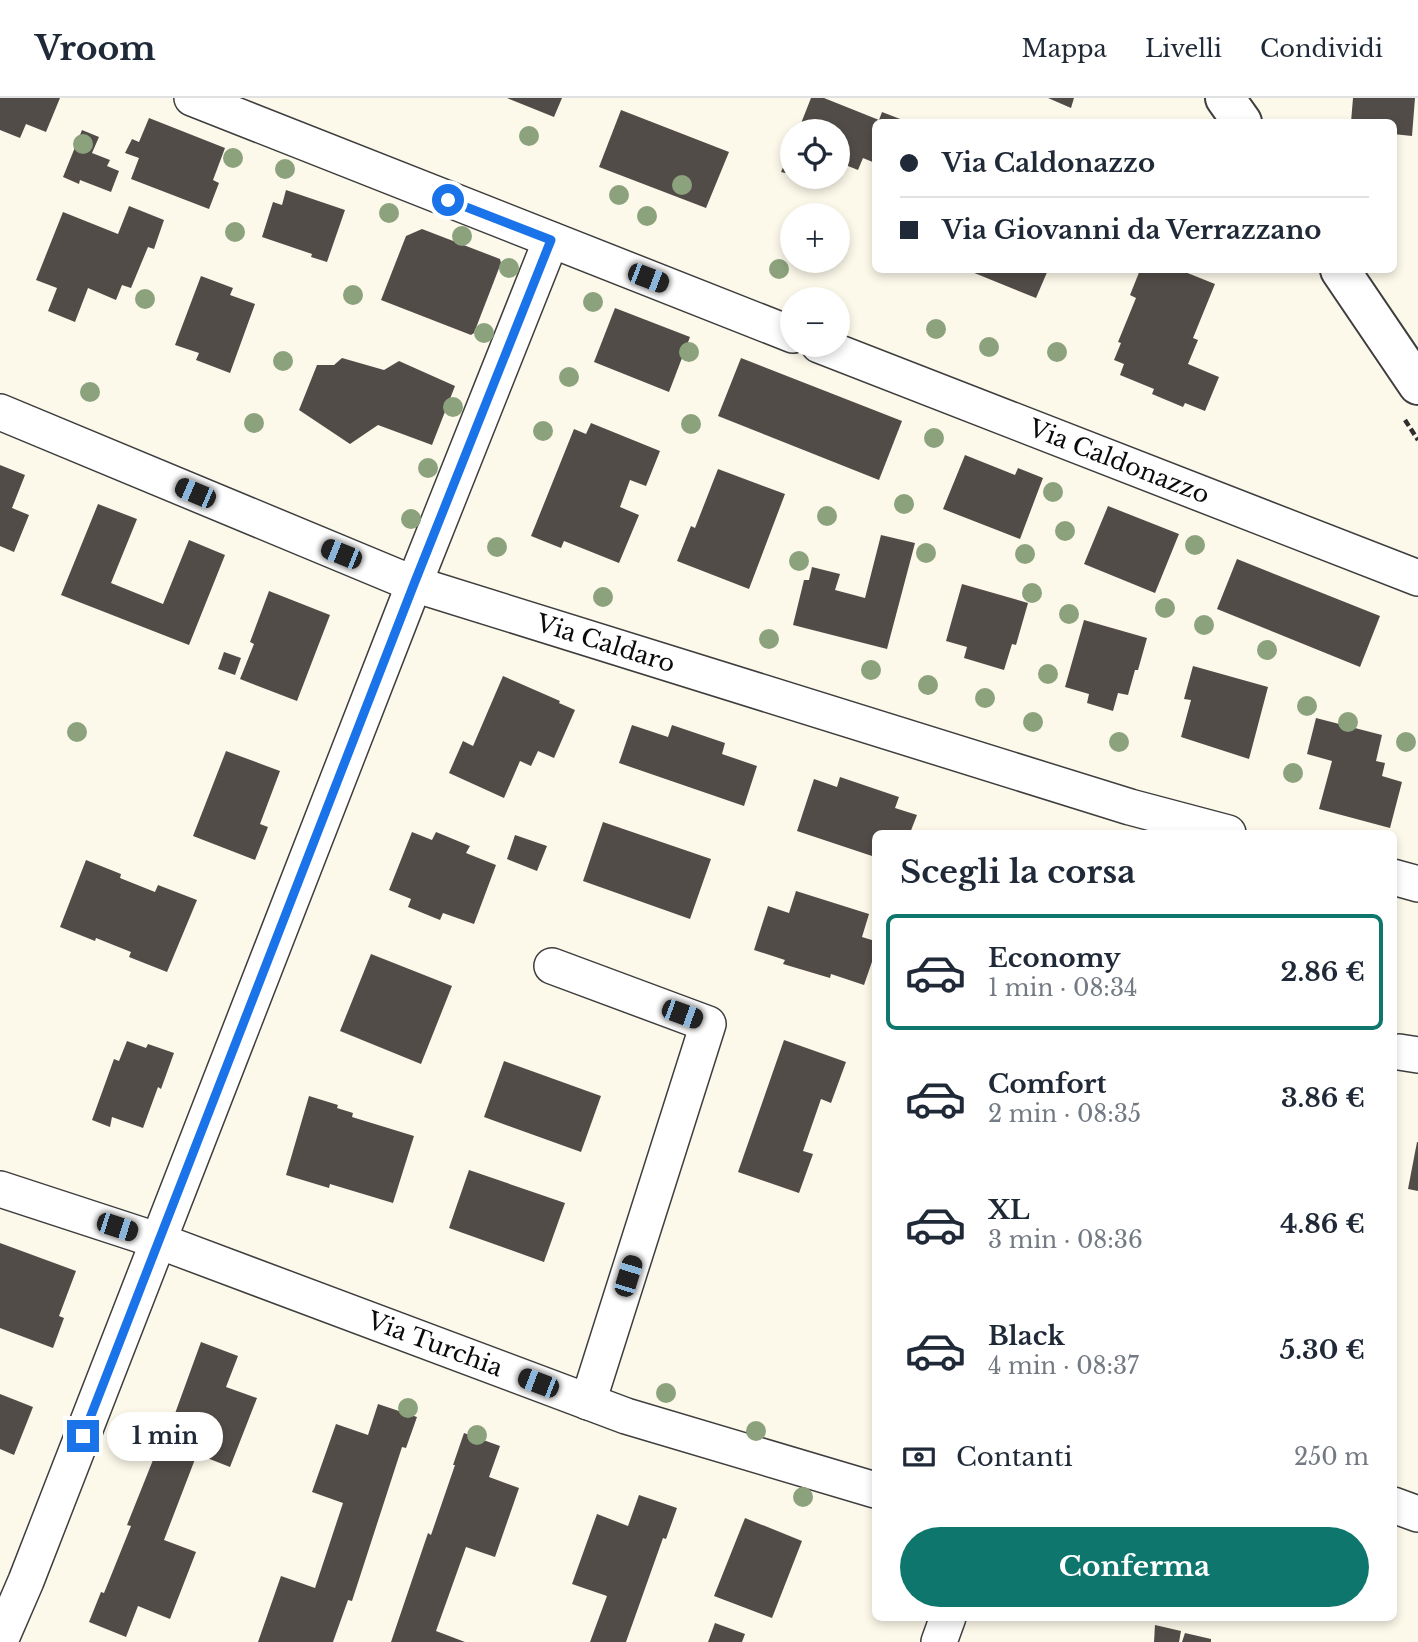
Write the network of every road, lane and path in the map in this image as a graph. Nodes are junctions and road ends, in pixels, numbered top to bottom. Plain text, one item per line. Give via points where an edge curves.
1 (192, 98) edge
2 (1225, 98) edge
3 (1239, 119) edge
4 (551, 240) junction
5 (1342, 273) edge
6 (780, 330) edge
7 (850, 357) edge
8 (1418, 385) edge
9 (0, 412) edge
10 (1418, 578) edge
11 (414, 584) junction
12 (1217, 830) edge
13 (1397, 878) edge
14 (1418, 884) edge
15 (552, 967) dead end
16 (0, 1189) edge
17 (159, 1241) junction
18 (589, 1402) junction
19 (872, 1489) edge
20 (1397, 1506) edge
21 (1418, 1514) edge
22 (13, 1577) edge
23 (947, 1621) edge
24 (0, 1641) edge
25 (939, 1642) edge

1 - 4 street
2 - 3 street
4 - 6 street
4 - 11 street
5 - 8 street
7 - 10 street, Via Caldonazzo
9 - 11 street, Via Caldaro
11 - 12 street, Via Caldaro via 1116,803
11 - 17 street
13 - 14 street
15 - 18 street via 708,1024
16 - 17 street, Via Turchia
17 - 18 street, Via Turchia
17 - 22 street
18 - 19 street, Via Turchia
20 - 21 street
22 - 24 street
23 - 25 street

